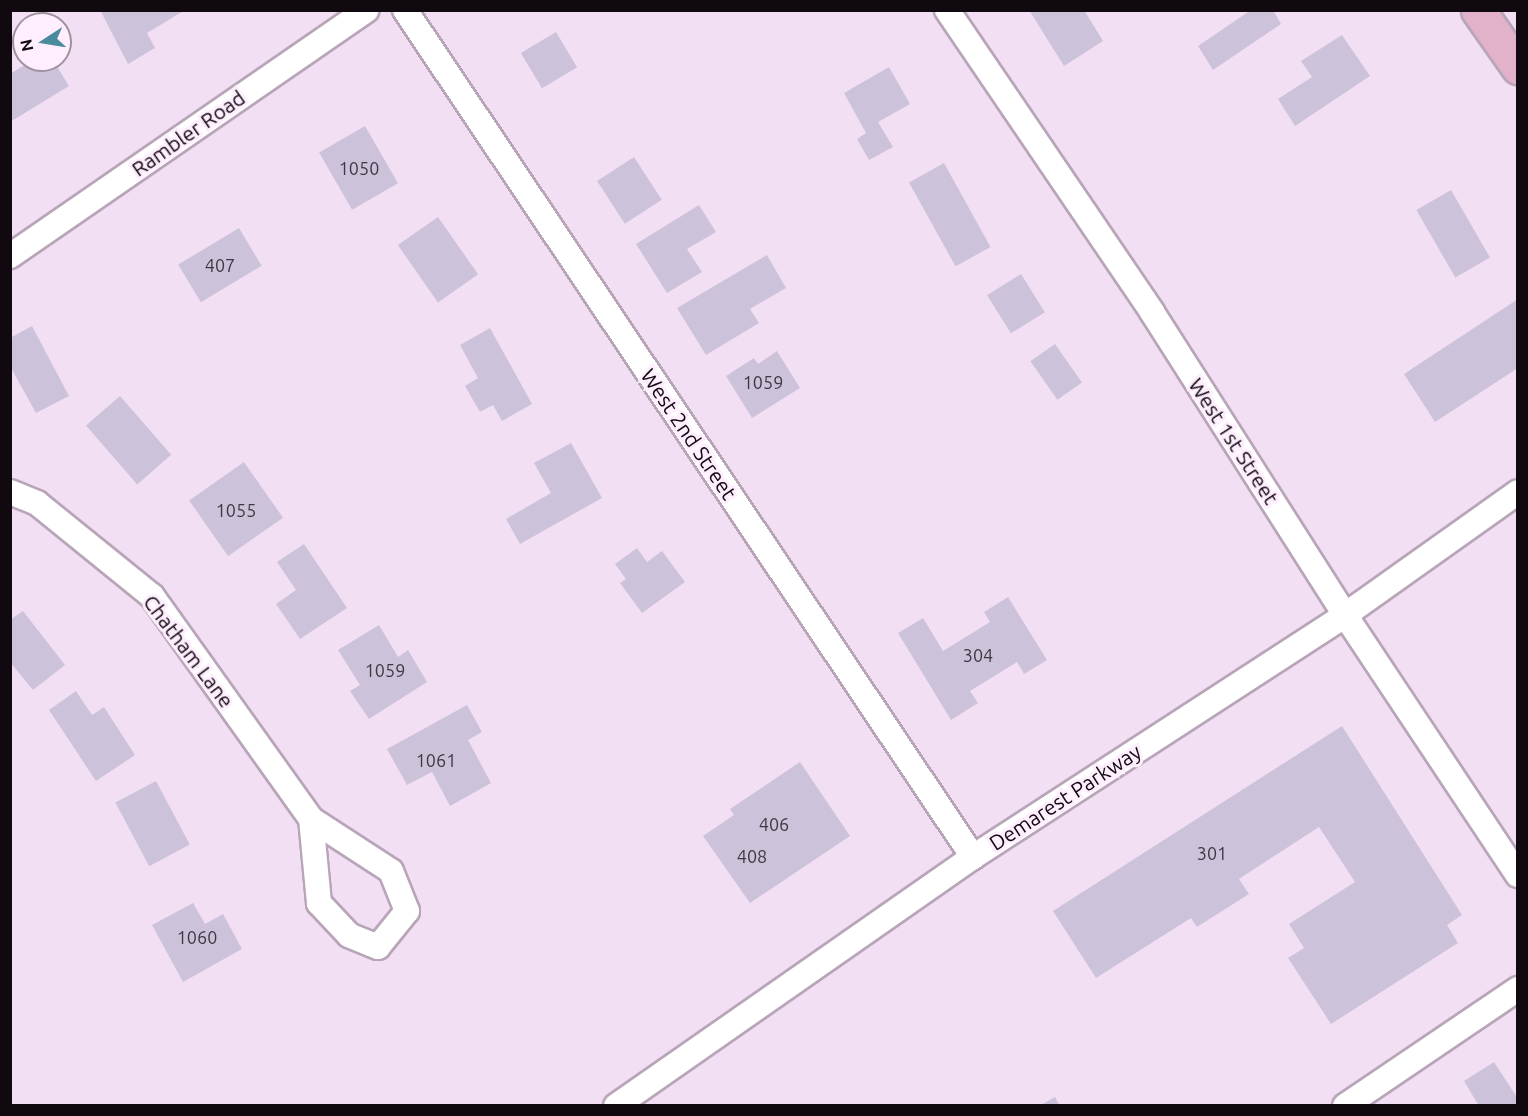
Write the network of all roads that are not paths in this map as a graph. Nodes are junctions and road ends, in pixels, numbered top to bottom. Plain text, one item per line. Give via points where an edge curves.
1 (366, 10) edge
2 (405, 10) edge
3 (947, 10) edge
4 (1478, 10) edge
5 (1518, 67) edge
6 (10, 256) edge
7 (10, 492) edge
8 (1518, 492) edge
9 (1345, 615) junction
10 (311, 819) junction
11 (973, 857) junction
12 (1518, 875) edge
13 (1518, 989) edge
14 (1345, 1105) edge
15 (616, 1106) edge

1 - 6 street, Rambler Road
2 - 11 street, West 2nd Street
3 - 9 street, West 1st Street via 1152,312
4 - 5 main road
7 - 10 street, Chatham Lane via 37,503 152,596
8 - 9 street, Demarest Parkway
9 - 11 street, Demarest Parkway
9 - 12 street, West 1st Street
10 - 10 street, Chatham Lane via 320,903 349,935 378,948 407,911 391,871
11 - 15 street, Demarest Parkway
13 - 14 street

